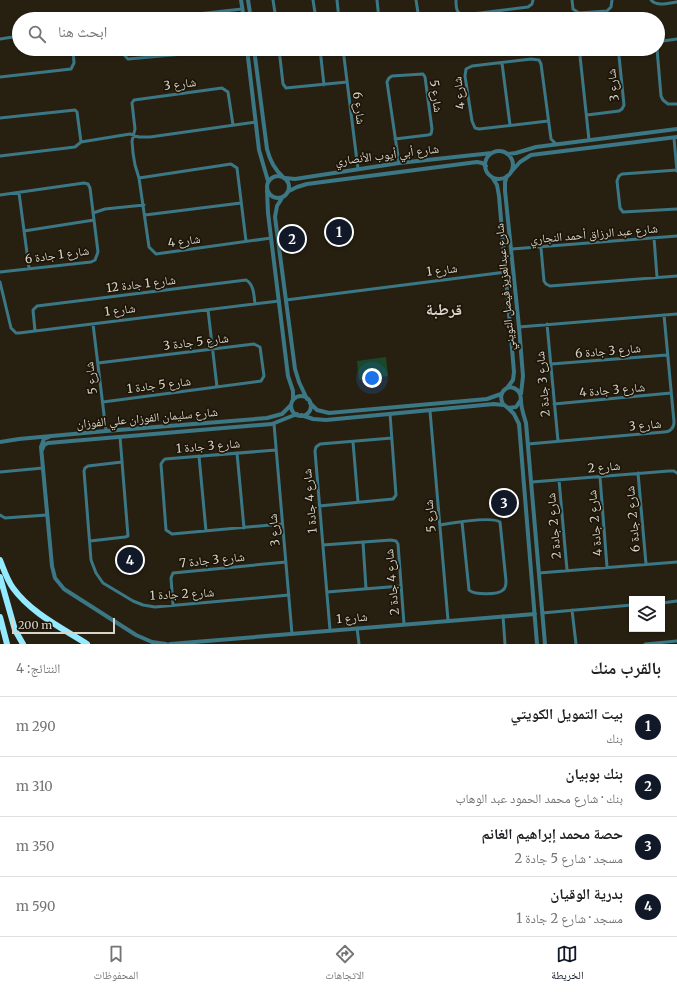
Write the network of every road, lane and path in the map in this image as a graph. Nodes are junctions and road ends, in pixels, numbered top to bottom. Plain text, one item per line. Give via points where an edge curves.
1 (241, 0) edge
2 (248, 0) edge
3 (273, 0) edge
4 (313, 0) edge
5 (337, 0) edge
6 (377, 0) edge
7 (416, 0) edge
8 (456, 0) edge
9 (533, 0) edge
10 (572, 0) edge
11 (612, 0) edge
12 (651, 0) edge
13 (677, 2) edge
14 (242, 9) junction
15 (219, 12) edge
16 (243, 12) edge
17 (250, 12) edge
18 (275, 12) edge
19 (315, 12) edge
20 (338, 12) edge
21 (378, 12) edge
22 (418, 12) edge
23 (459, 12) edge
24 (488, 12) edge
25 (578, 12) edge
26 (593, 12) edge
27 (12, 37) edge
28 (0, 38) edge
29 (677, 39) edge
30 (665, 41) edge
31 (74, 56) edge
32 (125, 56) edge
33 (161, 56) edge
34 (248, 56) edge
35 (255, 56) edge
36 (280, 56) edge
37 (321, 56) edge
38 (344, 56) edge
39 (580, 56) edge
40 (619, 56) edge
41 (658, 56) edge
42 (502, 63) junction
43 (0, 77) edge
44 (347, 82) junction
45 (324, 85) junction
46 (260, 95) junction
47 (254, 96) junction
48 (677, 104) edge
49 (261, 105) junction
50 (254, 106) junction
51 (587, 115) junction
52 (0, 118) edge
53 (548, 121) junction
54 (256, 122) junction
55 (233, 125) junction
56 (510, 125) junction
57 (677, 129) edge
58 (134, 134) junction
59 (640, 134) junction
60 (627, 136) junction
61 (675, 138) edge
62 (395, 139) junction
63 (551, 139) junction
64 (589, 140) junction
65 (641, 141) junction
66 (81, 142) junction
67 (628, 143) junction
68 (557, 145) junction
69 (547, 146) junction
70 (492, 153) junction
71 (507, 154) junction
72 (0, 156) edge
73 (434, 159) junction
74 (399, 163) junction
75 (486, 166) junction
76 (436, 167) junction
77 (358, 169) junction
78 (677, 171) edge
79 (512, 172) junction
80 (492, 176) junction
81 (507, 176) junction
82 (284, 177) junction
83 (139, 178) junction
84 (268, 181) junction
85 (267, 190) junction
86 (289, 191) junction
87 (19, 193) junction
88 (0, 195) edge
89 (282, 198) junction
90 (241, 203) junction
91 (144, 205) junction
92 (677, 209) edge
93 (93, 213) junction
94 (145, 215) junction
95 (94, 220) junction
96 (24, 231) junction
97 (677, 236) edge
98 (271, 238) junction
99 (654, 238) junction
100 (246, 241) junction
101 (541, 248) junction
102 (512, 250) junction
103 (28, 268) junction
104 (0, 272) edge
105 (506, 272) junction
106 (677, 276) edge
107 (657, 277) junction
108 (0, 282) edge
109 (1, 290) edge
110 (286, 300) junction
111 (280, 301) junction
112 (255, 304) junction
113 (208, 310) junction
114 (677, 314) edge
115 (664, 315) junction
116 (93, 324) junction
117 (547, 324) junction
118 (519, 327) junction
119 (35, 331) junction
120 (213, 349) junction
121 (667, 354) junction
122 (98, 363) junction
123 (551, 364) junction
124 (261, 381) joint
125 (217, 387) junction
126 (505, 389) junction
127 (671, 393) junction
128 (501, 394) junction
129 (308, 398) junction
130 (293, 399) junction
131 (521, 399) junction
132 (470, 400) junction
133 (103, 402) junction
134 (310, 403) junction
135 (554, 404) junction
136 (291, 405) junction
137 (506, 406) junction
138 (470, 407) junction
139 (430, 411) junction
140 (390, 414) junction
141 (299, 415) junction
142 (274, 424) junction
143 (152, 427) junction
144 (143, 428) junction
145 (106, 431) junction
146 (154, 434) junction
147 (143, 435) junction
148 (53, 436) junction
149 (120, 436) junction
150 (392, 438) junction
151 (558, 441) junction
152 (0, 442) edge
153 (56, 442) junction
154 (353, 442) junction
155 (528, 444) junction
156 (276, 450) junction
157 (42, 451) junction
158 (237, 453) junction
159 (199, 456) junction
160 (122, 462) junction
161 (43, 468) junction
162 (0, 472) edge
163 (638, 473) junction
164 (677, 474) edge
165 (600, 477) junction
166 (559, 480) junction
167 (532, 482) junction
168 (358, 502) junction
169 (320, 506) junction
170 (0, 515) edge
171 (47, 515) junction
172 (528, 521) junction
173 (535, 521) junction
174 (462, 522) junction
175 (282, 524) junction
176 (440, 525) junction
177 (244, 528) junction
178 (206, 531) junction
179 (536, 531) junction
180 (528, 532) junction
181 (90, 541) junction
182 (363, 542) junction
183 (323, 546) junction
184 (0, 560) edge
185 (286, 562) junction
186 (677, 562) edge
187 (646, 564) junction
188 (607, 567) junction
189 (567, 570) junction
190 (538, 573) junction
191 (0, 577) edge
192 (401, 586) junction
193 (366, 589) junction
194 (327, 592) junction
195 (289, 595) junction
196 (677, 601) edge
197 (665, 603) edge
198 (173, 605) junction
199 (629, 605) edge
200 (572, 610) junction
201 (542, 613) junction
202 (535, 614) junction
203 (503, 616) junction
204 (0, 617) edge
205 (448, 620) junction
206 (404, 624) junction
207 (357, 628) junction
208 (330, 630) junction
209 (292, 634) junction
210 (677, 641) edge
211 (206, 642) edge
212 (7, 644) edge
213 (23, 644) edge
214 (87, 644) edge
215 (166, 644) edge
216 (170, 644) edge
217 (359, 644) edge
218 (505, 644) edge
219 (537, 644) edge
220 (545, 644) edge
221 (576, 644) edge
222 (644, 644) edge

1 - 14 street
2 - 17 street
3 - 18 street
4 - 19 street
5 - 20 street
6 - 21 street
7 - 22 street
8 - 23 street
9 - 24 street via 528,7
10 - 25 street via 573,9
11 - 26 street via 611,8 607,11
12 - 13 street via 656,4
14 - 15 street
14 - 16 street
27 - 28 street
29 - 30 street
31 - 43 street via 71,68
32 - 33 street via 128,59
34 - 47 street
35 - 46 street
36 - 45 street via 283,84 286,88
37 - 45 street
38 - 44 street, شارع 6
39 - 51 street
40 - 51 street, شارع 3 via 624,105 622,109
41 - 48 street via 662,99 668,104
42 - 53 street, شارع 4 via 533,58 540,61
42 - 56 street
42 - 56 street, شارع 4 via 470,67 466,70 466,76 474,127 479,129
44 - 45 street
44 - 77 street, شارع 6
46 - 47 street
46 - 49 street
47 - 50 street
49 - 50 street
49 - 82 street via 269,157 274,168
50 - 54 street
51 - 64 street
52 - 66 street via 75,110 78,112
53 - 56 street, شارع 4
53 - 63 street, شارع 4
54 - 55 street
54 - 84 street via 259,150
55 - 58 street via 150,137 139,137
55 - 58 street, شارع 3 via 228,92 222,88 134,100
57 - 59 street
58 - 66 street
58 - 83 street, شارع 4 via 133,153
59 - 60 street
59 - 65 street via 637,139
60 - 64 street
60 - 67 street via 631,138
61 - 65 street
61 - 78 street
62 - 62 street, شارع 5 via 387,82 392,76 423,74 431,134
62 - 74 street, شارع 5
63 - 68 street
63 - 69 street
64 - 68 street
65 - 67 street
66 - 72 street via 76,147
67 - 79 street via 532,156 520,162
68 - 69 street
69 - 71 street
70 - 71 street via 500,151
70 - 73 street, شارع أبي أيوب الأنصاري
70 - 75 street via 487,159
71 - 79 street via 513,163
73 - 74 street, شارع أبي أيوب الأنصاري
73 - 76 street
74 - 77 street, شارع أبي أيوب الأنصاري
75 - 76 street, شارع أبي أيوب الأنصاري via 477,162
75 - 80 street via 487,172
76 - 86 street, شارع أبي أيوب الأنصاري via 307,184
77 - 82 street, شارع أبي أيوب الأنصاري via 295,178
78 - 92 street via 622,174 618,176 617,181 620,208 623,212
79 - 81 street
80 - 81 street via 499,179
80 - 105 street, شارع عبدالعزيز فيصل الثويني via 499,196
81 - 102 street, شارع عبدالعزيز فيصل الثويني via 505,188
82 - 84 street via 274,176
82 - 86 street via 289,184
83 - 90 street via 231,164 237,168
83 - 91 street, شارع 4
84 - 85 street
85 - 89 street via 274,197
85 - 98 street
86 - 89 street
87 - 88 street, شارع 1 جادة 6
87 - 93 street, شارع 1 جادة 6 via 88,184
87 - 96 street
89 - 110 street via 277,206 276,217
90 - 94 street
90 - 100 street
91 - 93 street via 105,209
91 - 94 street, شارع 4
93 - 95 street, شارع 1 جادة 6
94 - 100 street, شارع 4 via 149,247 156,254
95 - 96 street
95 - 103 street, شارع 1 جادة 6 via 98,252 95,260
96 - 103 street
97 - 99 street, شارع عبد الرزاق أحمد النجاري
98 - 100 street, شارع 4
98 - 111 street
99 - 101 street, شارع عبد الرزاق أحمد النجاري
99 - 107 street
101 - 102 street, شارع عبد الرزاق أحمد النجاري
101 - 107 street via 544,281 550,286
102 - 118 street, شارع عبدالعزيز فيصل الثويني
103 - 104 street, شارع 1 جادة 6
105 - 110 street, شارع 1
105 - 126 street, شارع عبدالعزيز فيصل الثويني via 514,372 512,382
106 - 107 street
108 - 109 street, شارع 1
109 - 119 street, شارع 1 via 13,331
110 - 129 street via 296,373
111 - 112 street, شارع 1
111 - 130 street
112 - 113 street, شارع 1
112 - 119 street, شارع 1 جادة 12 via 252,285 246,280 37,306 33,310
113 - 116 street, شارع 1
113 - 120 street
114 - 115 street
115 - 117 street
115 - 121 street, شارع 3
116 - 119 street, شارع 1
116 - 122 street, شارع 5
117 - 118 street
117 - 123 street, شارع 3 جادة 2
118 - 131 street, شارع عبدالعزيز فيصل الثويني
120 - 122 street, شارع 5 جادة 3
120 - 124 street, شارع 5 جادة 3 via 258,345 264,376
120 - 125 street
121 - 123 street, شارع 3 جادة 6
121 - 127 street, شارع 3
122 - 133 street, شارع 5
123 - 135 street, شارع 3 جادة 2
124 - 125 street, شارع 5 جادة 1
125 - 133 street, شارع 5 جادة 1
126 - 128 street
126 - 131 street via 514,388 519,392
127 - 135 street, شارع 3 جادة 4
127 - 151 street, شارع 3 via 674,424 669,431
128 - 132 street
128 - 137 street via 501,400
129 - 130 street via 300,396
129 - 134 street
130 - 136 street
131 - 137 street via 514,407
131 - 155 street, شارع عبدالعزيز فيصل الثويني
132 - 134 street via 329,413 320,411
132 - 138 street
133 - 145 street, شارع 5
134 - 141 street via 308,412
135 - 151 street, شارع 3 جادة 2
136 - 141 street via 292,410
136 - 143 street, شارع سليمان الفوزان علي الفوزان via 282,414 271,418
137 - 138 street via 496,404
137 - 172 street via 518,421
138 - 139 street
139 - 140 street
139 - 176 street, شارع 5
140 - 141 street via 322,420
140 - 150 street
141 - 142 street, شارع سليمان الفوزان علي الفوزان via 289,416
142 - 146 street, شارع سليمان الفوزان علي الفوزان
142 - 156 street, شارع 3
143 - 144 street, شارع سليمان الفوزان علي الفوزان
143 - 146 street via 151,432
144 - 145 street, شارع سليمان الفوزان علي الفوزان
144 - 147 street
145 - 148 street, شارع سليمان الفوزان علي الفوزان
146 - 147 street, شارع سليمان الفوزان علي الفوزان
147 - 149 street, شارع سليمان الفوزان علي الفوزان
148 - 152 street, شارع سليمان الفوزان علي الفوزان
148 - 153 street
148 - 157 street via 44,440
149 - 153 street, شارع سليمان الفوزان علي الفوزان
149 - 160 street
150 - 154 street, شارع 4 جادة 1
150 - 168 street via 396,495 393,499
151 - 155 street, شارع 3
153 - 157 street via 46,443
154 - 168 street
154 - 169 street, شارع 4 جادة 1 via 320,444 316,447
155 - 167 street, شارع عبدالعزيز فيصل الثويني
156 - 158 street, شارع 3 جادة 1
156 - 175 street, شارع 3
157 - 161 street
158 - 159 street, شارع 3 جادة 1
158 - 177 street
159 - 178 street
159 - 178 street, شارع 3 جادة 1 via 165,459 161,464 166,530 172,534
160 - 181 street, شارع 2 جادة 1 via 85,468
160 - 181 street via 128,536
161 - 162 street
161 - 171 street
163 - 164 street, شارع 2 via 671,471
163 - 165 street, شارع 2
163 - 187 street, شارع 2 جادة 6
165 - 166 street, شارع 2
165 - 188 street, شارع 2 جادة 4
166 - 167 street, شارع 2
166 - 189 street, شارع 2 جادة 2
167 - 173 street, شارع عبدالعزيز فيصل الثويني
168 - 169 street
169 - 183 street, شارع 4 جادة 1
170 - 171 street via 5,518
171 - 215 street via 52,570 61,587 136,636
172 - 173 street via 531,524
172 - 180 street
173 - 179 street, شارع عبدالعزيز فيصل الثويني
174 - 174 street via 493,519 500,522 506,581 502,592 475,594 469,590
174 - 176 street
175 - 177 street, شارع 3 جادة 1
175 - 185 street, شارع 3
176 - 205 street, شارع 5
177 - 178 street, شارع 3 جادة 1
179 - 180 street via 531,529
179 - 190 street, شارع عبدالعزيز فيصل الثويني
180 - 202 street
181 - 198 street, شارع 2 جادة 1 via 91,560 103,583 143,605
182 - 183 street, شارع 4 جادة 2
182 - 192 street, شارع 4 جادة 2 via 397,542
182 - 193 street
183 - 194 street, شارع 4 جادة 1
184 - 214 highway via 13,587 23,599 38,612
185 - 195 street, شارع 3
185 - 198 street, شارع 3 جادة 7 via 173,573
186 - 187 street
187 - 188 street
188 - 189 street
189 - 190 street
190 - 201 street, شارع عبدالعزيز فيصل الثويني
191 - 213 highway via 12,621
192 - 193 street
192 - 206 street, شارع 4 جادة 2
193 - 194 street
194 - 208 street, شارع 4 جادة 1
195 - 198 street, شارع 2 جادة 1
195 - 209 street, شارع 3
196 - 197 street
199 - 200 street
200 - 201 street
200 - 221 street
201 - 220 street, شارع عبدالعزيز فيصل الثويني
202 - 203 street, شارع 1
202 - 219 street
203 - 205 street, شارع 1
203 - 218 street
204 - 212 highway
205 - 206 street, شارع 1
206 - 207 street, شارع 1
207 - 208 street, شارع 1
207 - 217 street
208 - 209 street, شارع 1
209 - 211 street, شارع 1
210 - 222 street
211 - 216 street, شارع 1

